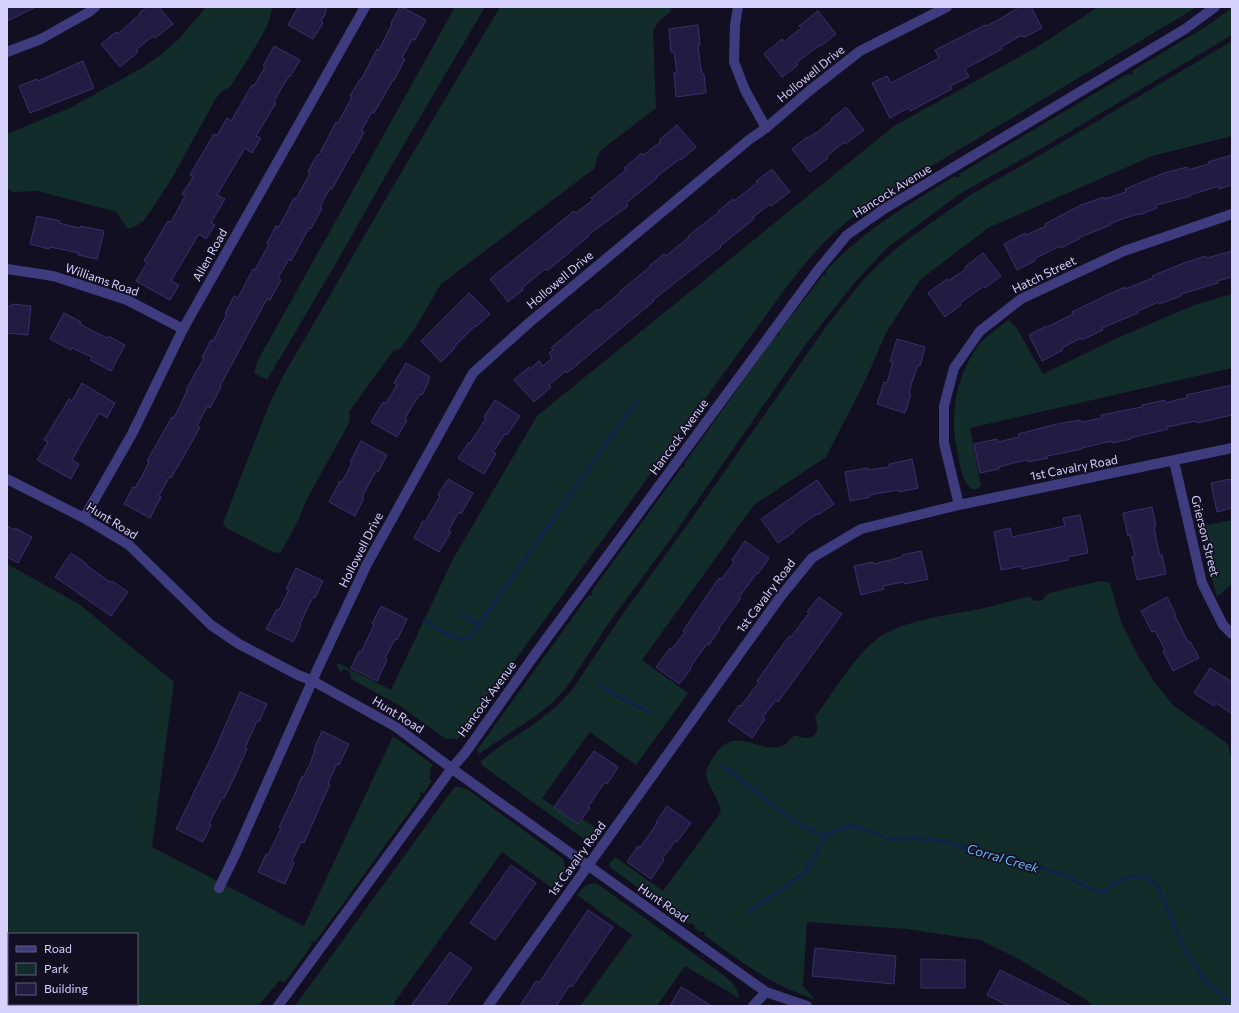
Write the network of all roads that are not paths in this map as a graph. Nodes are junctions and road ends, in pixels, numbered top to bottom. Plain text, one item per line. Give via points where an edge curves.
1 (95, 7) edge
2 (365, 7) edge
3 (738, 7) edge
4 (947, 7) edge
5 (1215, 7) edge
6 (7, 52) edge
7 (766, 128) junction
8 (1232, 214) edge
9 (7, 268) edge
10 (183, 329) junction
11 (1232, 448) edge
12 (1174, 461) junction
13 (7, 479) edge
14 (958, 505) junction
15 (84, 518) junction
16 (1232, 634) edge
17 (313, 681) junction
18 (452, 768) junction
19 (588, 866) junction
20 (219, 888) dead end
21 (766, 992) junction
22 (278, 1006) edge
23 (488, 1006) edge
24 (753, 1006) edge
25 (807, 1006) edge

1 - 6 street via 41,39
2 - 10 street, Allen Road
3 - 7 street via 734,62 745,90
4 - 7 street, Hollowell Drive via 860,51
5 - 18 street, Hancock Avenue via 1185,29 884,209 847,235 797,298
7 - 17 street, Hollowell Drive via 548,306 473,373 367,564
8 - 14 street, Hatch Street via 1124,251 1020,299 980,331 954,368 944,406 944,443
9 - 10 street, Williams Road via 53,276 127,300
10 - 15 street, Allen Road via 132,434
11 - 12 street, 1st Cavalry Road
12 - 14 street, 1st Cavalry Road
12 - 16 street, Grierson Street via 1202,583 1223,625
13 - 15 street, Hunt Road
14 - 19 street, 1st Cavalry Road via 861,529 812,558 759,627
15 - 17 street, Hunt Road via 129,545 212,625 239,644
17 - 18 street, Hunt Road via 396,727
17 - 20 street, Hollowell Drive
18 - 19 street, Hunt Road
18 - 22 street, Hancock Avenue
19 - 21 street, Hunt Road
19 - 23 street, 1st Cavalry Road
21 - 24 street
21 - 25 street, Hunt Road

